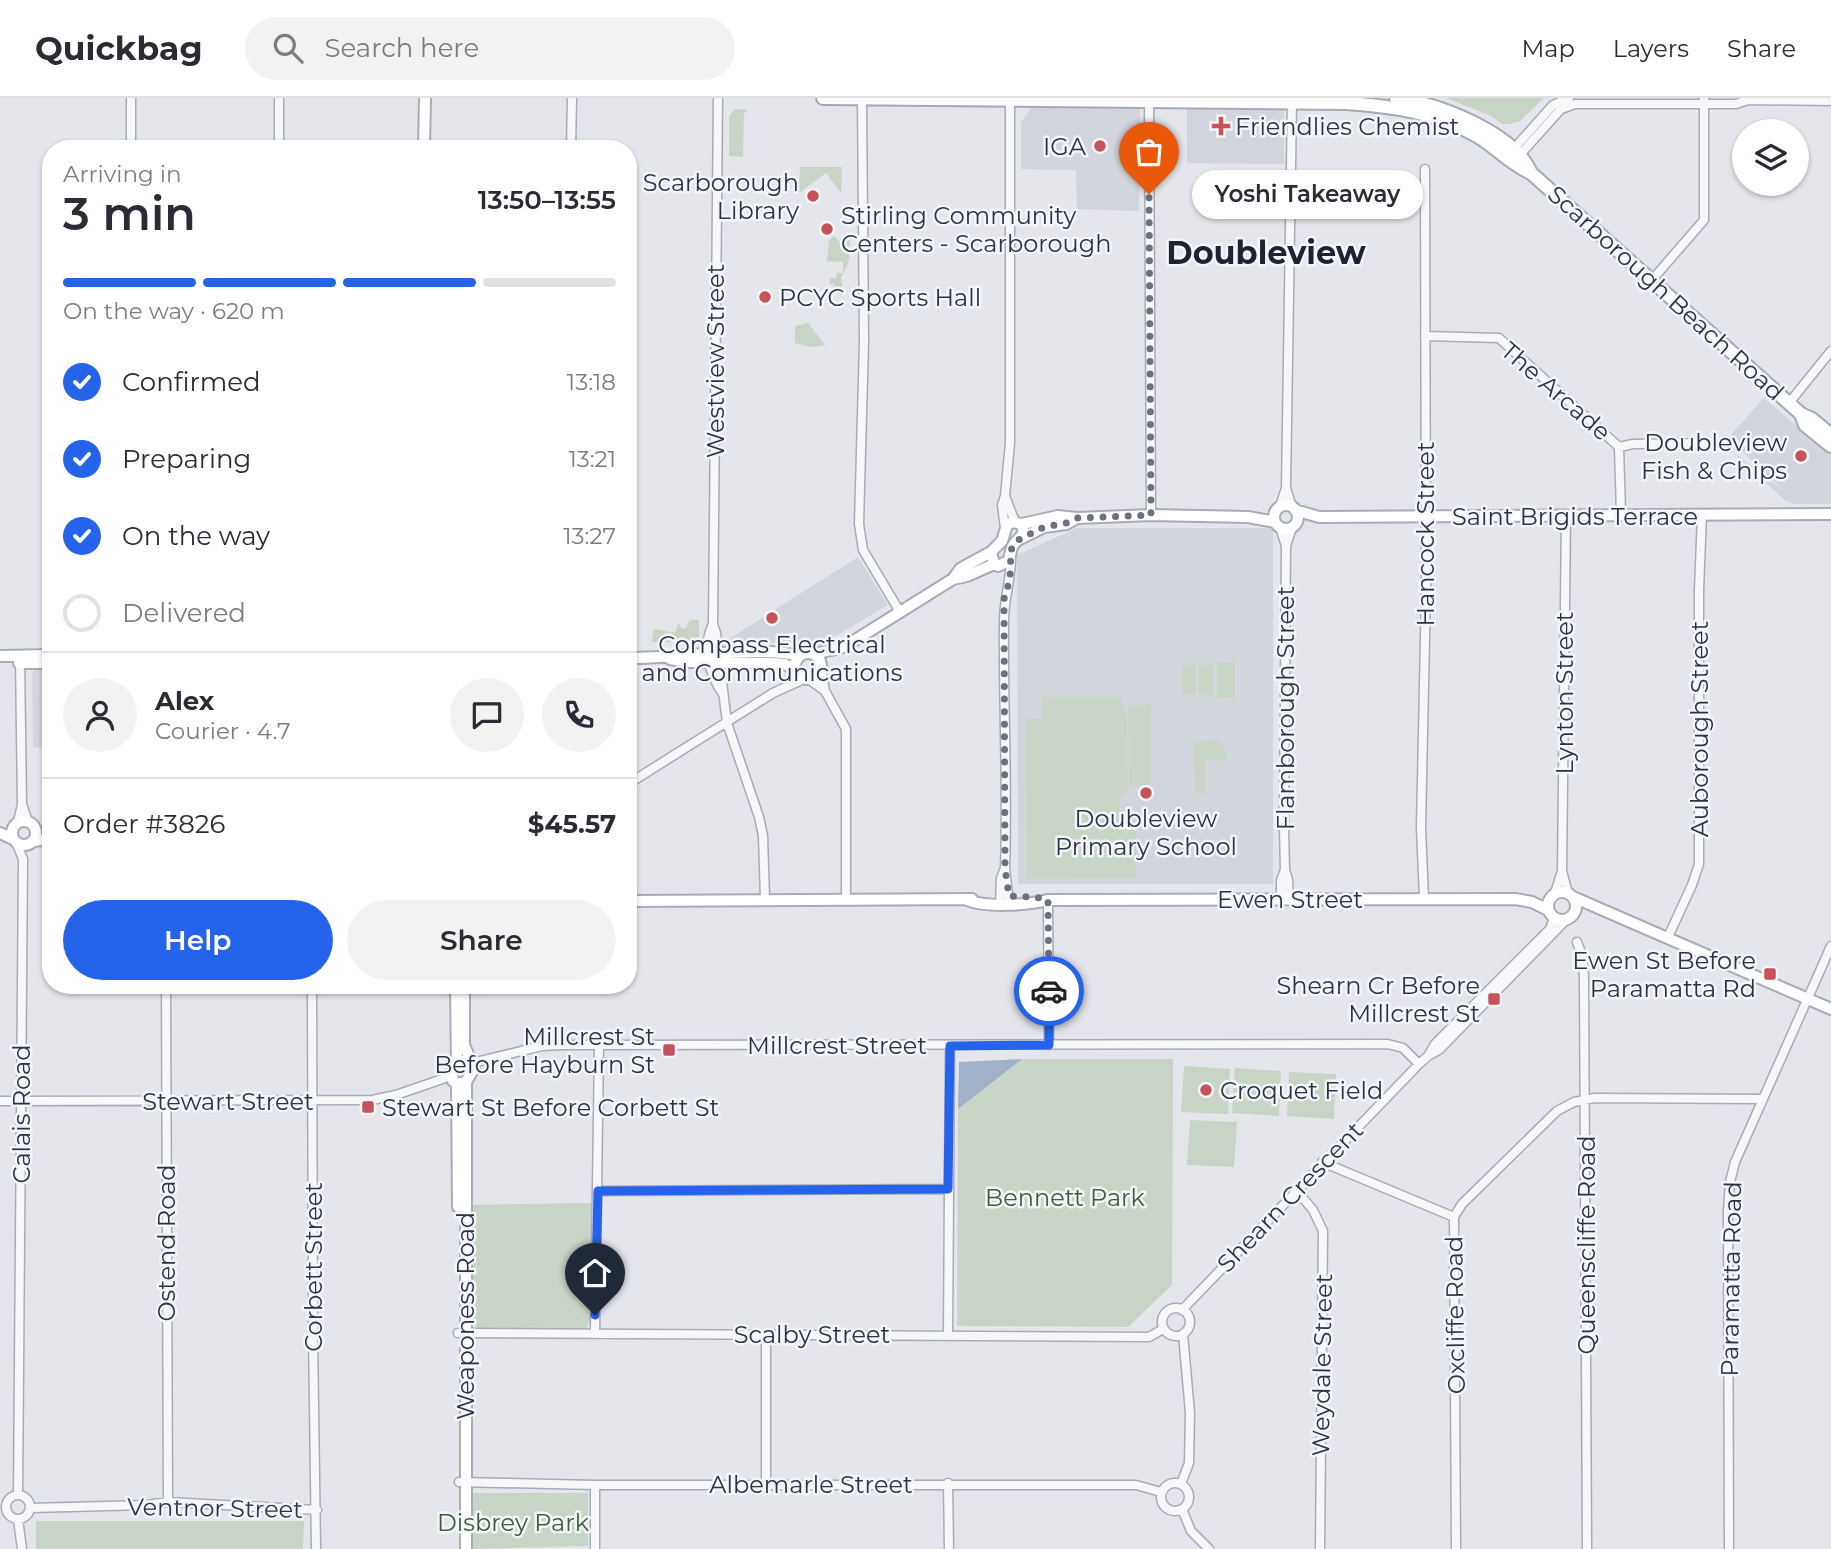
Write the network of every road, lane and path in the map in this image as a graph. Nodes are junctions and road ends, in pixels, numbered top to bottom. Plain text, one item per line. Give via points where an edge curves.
1 (131, 98) edge
2 (279, 98) edge
3 (425, 98) edge
4 (572, 98) edge
5 (718, 98) edge
6 (823, 98) edge
7 (862, 98) edge
8 (1010, 98) edge
9 (1396, 98) edge
10 (1149, 99) edge
11 (1744, 99) edge
12 (1292, 100) edge
13 (1570, 100) edge
14 (1429, 101) edge
15 (1704, 101) edge
16 (1831, 101) edge
17 (131, 140) edge
18 (279, 140) edge
19 (424, 140) edge
20 (571, 140) edge
21 (1513, 156) junction
22 (1425, 169) dead end
23 (1652, 280) junction
24 (1425, 336) junction
25 (1831, 351) edge
26 (1789, 403) junction
27 (1801, 414) junction
28 (1831, 435) edge
29 (1704, 443) dead end
30 (1831, 446) edge
31 (1619, 447) junction
32 (1621, 513) junction
33 (1831, 514) edge
34 (1151, 515) junction
35 (1566, 515) junction
36 (1702, 515) junction
37 (1286, 517) junction
38 (1426, 517) junction
39 (1077, 518) junction
40 (1014, 524) junction
41 (1020, 540) junction
42 (1010, 558) junction
43 (994, 561) junction
44 (1006, 586) junction
45 (900, 612) junction
46 (844, 647) junction
47 (814, 654) junction
48 (0, 656) edge
49 (42, 656) edge
50 (799, 656) junction
51 (713, 657) junction
52 (637, 658) edge
53 (20, 659) junction
54 (42, 662) edge
55 (0, 663) edge
56 (821, 668) junction
57 (795, 670) junction
58 (807, 679) junction
59 (825, 691) junction
60 (727, 723) junction
61 (637, 778) edge
62 (24, 824) junction
63 (0, 827) edge
64 (0, 833) edge
65 (42, 833) edge
66 (42, 839) edge
67 (15, 840) junction
68 (31, 842) junction
69 (23, 859) junction
70 (1562, 871) junction
71 (1552, 895) junction
72 (1571, 895) junction
73 (765, 899) junction
74 (1285, 899) junction
75 (1424, 899) junction
76 (846, 900) junction
77 (1004, 900) junction
78 (1048, 900) junction
79 (637, 901) edge
80 (1532, 902) junction
81 (1595, 906) junction
82 (1551, 914) junction
83 (1571, 915) junction
84 (1668, 937) junction
85 (1577, 942) dead end
86 (1831, 946) edge
87 (166, 994) edge
88 (312, 994) edge
89 (456, 994) edge
90 (464, 994) edge
91 (1807, 998) junction
92 (1831, 1009) edge
93 (600, 1045) junction
94 (1049, 1045) junction
95 (950, 1046) junction
96 (1428, 1056) junction
97 (457, 1064) junction
98 (1419, 1064) junction
99 (472, 1065) junction
100 (458, 1081) junction
101 (1762, 1098) junction
102 (21, 1100) junction
103 (1585, 1100) junction
104 (0, 1101) edge
105 (313, 1101) junction
106 (166, 1102) junction
107 (1322, 1162) junction
108 (948, 1189) junction
109 (1296, 1190) junction
110 (598, 1191) junction
111 (1454, 1217) junction
112 (1182, 1310) junction
113 (1163, 1329) junction
114 (461, 1333) junction
115 (594, 1334) junction
116 (766, 1334) junction
117 (1183, 1334) junction
118 (948, 1335) junction
119 (462, 1482) junction
120 (948, 1483) junction
121 (766, 1484) junction
122 (1181, 1484) junction
123 (594, 1485) junction
124 (1161, 1492) junction
125 (18, 1495) junction
126 (168, 1502) junction
127 (3, 1507) edge
128 (30, 1508) junction
129 (1182, 1509) junction
130 (317, 1510) junction
131 (18, 1519) junction
132 (22, 1549) edge
133 (316, 1549) edge
134 (458, 1549) edge
135 (466, 1549) edge
136 (594, 1549) edge
137 (949, 1549) edge
138 (1209, 1549) edge
139 (1320, 1549) edge
140 (1456, 1549) edge
141 (1587, 1549) edge
142 (1729, 1549) edge

1 - 17 street
2 - 18 street
3 - 19 main road
4 - 20 street
5 - 51 street, Westview Street via 713,624 709,632
6 - 7 main road, Scarborough Beach Road
7 - 8 main road, Scarborough Beach Road
7 - 45 street via 864,342 859,524 863,550
8 - 10 main road, Scarborough Beach Road
8 - 40 street via 1010,443 1002,505
9 - 14 main road, Scarborough Beach Road
10 - 12 main road, Scarborough Beach Road
10 - 34 street
11 - 15 street via 1736,104
11 - 16 street
12 - 21 main road, Scarborough Beach Road via 1406,109 1452,123
12 - 37 street, Flamborough Street
13 - 15 street
13 - 21 street via 1553,105
14 - 21 main road, Scarborough Beach Road via 1483,129
15 - 23 street via 1704,220
21 - 23 main road, Scarborough Beach Road via 1520,168
22 - 24 street, Hancock Street
23 - 26 main road, Scarborough Beach Road
24 - 31 street, The Arcade via 1499,338
24 - 38 street, Hancock Street
25 - 26 street
26 - 27 main road, Scarborough Beach Road
27 - 28 main road, Scarborough Beach Road
27 - 30 main road, Scarborough Beach Road via 1805,425
29 - 31 street
31 - 32 street, The Arcade
32 - 35 main road, Saint Brigids Terrace
32 - 36 main road, Saint Brigids Terrace
33 - 36 main road, Saint Brigids Terrace
34 - 37 main road, Saint Brigids Terrace
34 - 39 main road, Saint Brigids Terrace
35 - 38 main road, Saint Brigids Terrace
35 - 70 street, Lynton Street
36 - 84 street, Auborough Street via 1699,864
37 - 38 main road, Saint Brigids Terrace
37 - 74 street, Flamborough Street via 1285,870 1281,880
38 - 75 street, Hancock Street
39 - 40 main road, Saint Brigids Terrace via 1058,516
39 - 41 main road, Saint Brigids Terrace
40 - 41 main road via 1024,531
40 - 43 main road
41 - 42 main road via 1013,545
42 - 43 main road via 1004,564
42 - 44 street
43 - 44 street
43 - 45 main road via 960,569 953,579
44 - 77 street
45 - 46 main road
46 - 47 main road
46 - 56 main road
47 - 50 main road
47 - 56 main road
48 - 53 main road
49 - 53 main road
50 - 51 main road via 774,652
50 - 57 main road
51 - 52 main road via 687,662
51 - 57 main road via 785,664
51 - 60 street, Westview Street via 723,683
53 - 54 main road
53 - 55 main road
53 - 62 street
56 - 58 main road
56 - 59 street
57 - 58 main road
58 - 59 street
58 - 60 street via 773,693
59 - 76 street via 846,729
60 - 61 street
60 - 73 street, Westview Street via 759,817
62 - 63 main road
62 - 65 main road
62 - 67 main road via 12,831
62 - 68 main road via 36,834
64 - 67 main road
66 - 68 main road
67 - 68 main road via 23,845
67 - 69 street, Calais Road
68 - 69 street, Calais Road
69 - 102 street, Calais Road
70 - 71 street, Lynton Street
70 - 72 street, Lynton Street
71 - 72 main road, Ewen Street
71 - 80 main road, Ewen Street
71 - 82 main road
72 - 81 main road, Ewen Street
72 - 83 main road via 1576,906
73 - 76 main road, Ewen Street
73 - 79 main road, Ewen Street
74 - 75 main road, Ewen Street
74 - 78 main road, Ewen Street
75 - 80 main road, Ewen Street
76 - 77 main road, Ewen Street via 967,900 976,904
77 - 78 main road, Ewen Street
78 - 94 street
80 - 82 main road, Ewen Street
81 - 83 main road, Ewen Street
81 - 84 main road, Ewen Street
82 - 83 main road, Ewen Street
82 - 96 street, Shearn Crescent via 1550,929
83 - 96 street, Shearn Crescent
84 - 91 main road, Ewen Street
85 - 103 street, Queenscliffe Road via 1583,958
86 - 91 street, Paramatta Road
87 - 106 street, Ostend Road
88 - 105 street, Corbett Street
89 - 97 main road
90 - 99 main road via 464,1045
91 - 92 main road, Ewen Street
91 - 101 street, Paramatta Road
93 - 95 street, Millcrest Street
93 - 99 street, Millcrest Street via 542,1046
93 - 110 street
94 - 95 street, Millcrest Street
94 - 98 street, Millcrest Street via 1388,1044 1402,1048
95 - 108 street
96 - 98 street, Shearn Crescent
97 - 99 main road via 463,1060
97 - 100 main road
98 - 107 street, Shearn Crescent
99 - 100 main road
100 - 105 street, Stewart Street via 384,1098
100 - 114 main road, Weaponess Road
101 - 103 street
101 - 142 street, Paramatta Road via 1735,1162 1729,1193
102 - 104 street, Stewart Street
102 - 106 street, Stewart Street
102 - 125 street, Calais Road
103 - 111 street, Oxcliffe Road via 1557,1111
103 - 141 street, Queenscliffe Road
105 - 106 street, Stewart Street
105 - 130 street, Corbett Street
106 - 126 street, Ostend Road
107 - 109 street, Shearn Crescent
107 - 111 street
108 - 110 street
108 - 118 street
109 - 112 street, Shearn Crescent
109 - 139 street, Weydale Street via 1323,1231
110 - 115 street
111 - 140 street, Oxcliffe Road
112 - 113 street via 1168,1310 1162,1318
112 - 117 street via 1190,1325
113 - 117 street, Scalby Street via 1172,1336
113 - 118 street, Scalby Street via 1149,1337
114 - 115 street, Scalby Street
114 - 119 main road, Weaponess Road
115 - 116 street, Scalby Street
116 - 118 street, Scalby Street
116 - 121 street
117 - 122 street via 1190,1413 1189,1463
119 - 123 street, Albemarle Street
119 - 134 main road, Weaponess Road
119 - 135 main road, Weaponess Road
120 - 121 street, Albemarle Street
120 - 124 street, Albemarle Street via 1136,1485
120 - 137 street
121 - 123 street, Albemarle Street
122 - 124 street via 1171,1483
122 - 129 street via 1189,1497
123 - 136 street
124 - 129 street, Albemarle Street via 1164,1506
125 - 127 street
125 - 128 street via 26,1498
126 - 128 street, Ventnor Street
126 - 130 street, Ventnor Street
127 - 131 street
128 - 131 street
129 - 138 street via 1191,1531
130 - 133 street, Corbett Street
131 - 132 street

